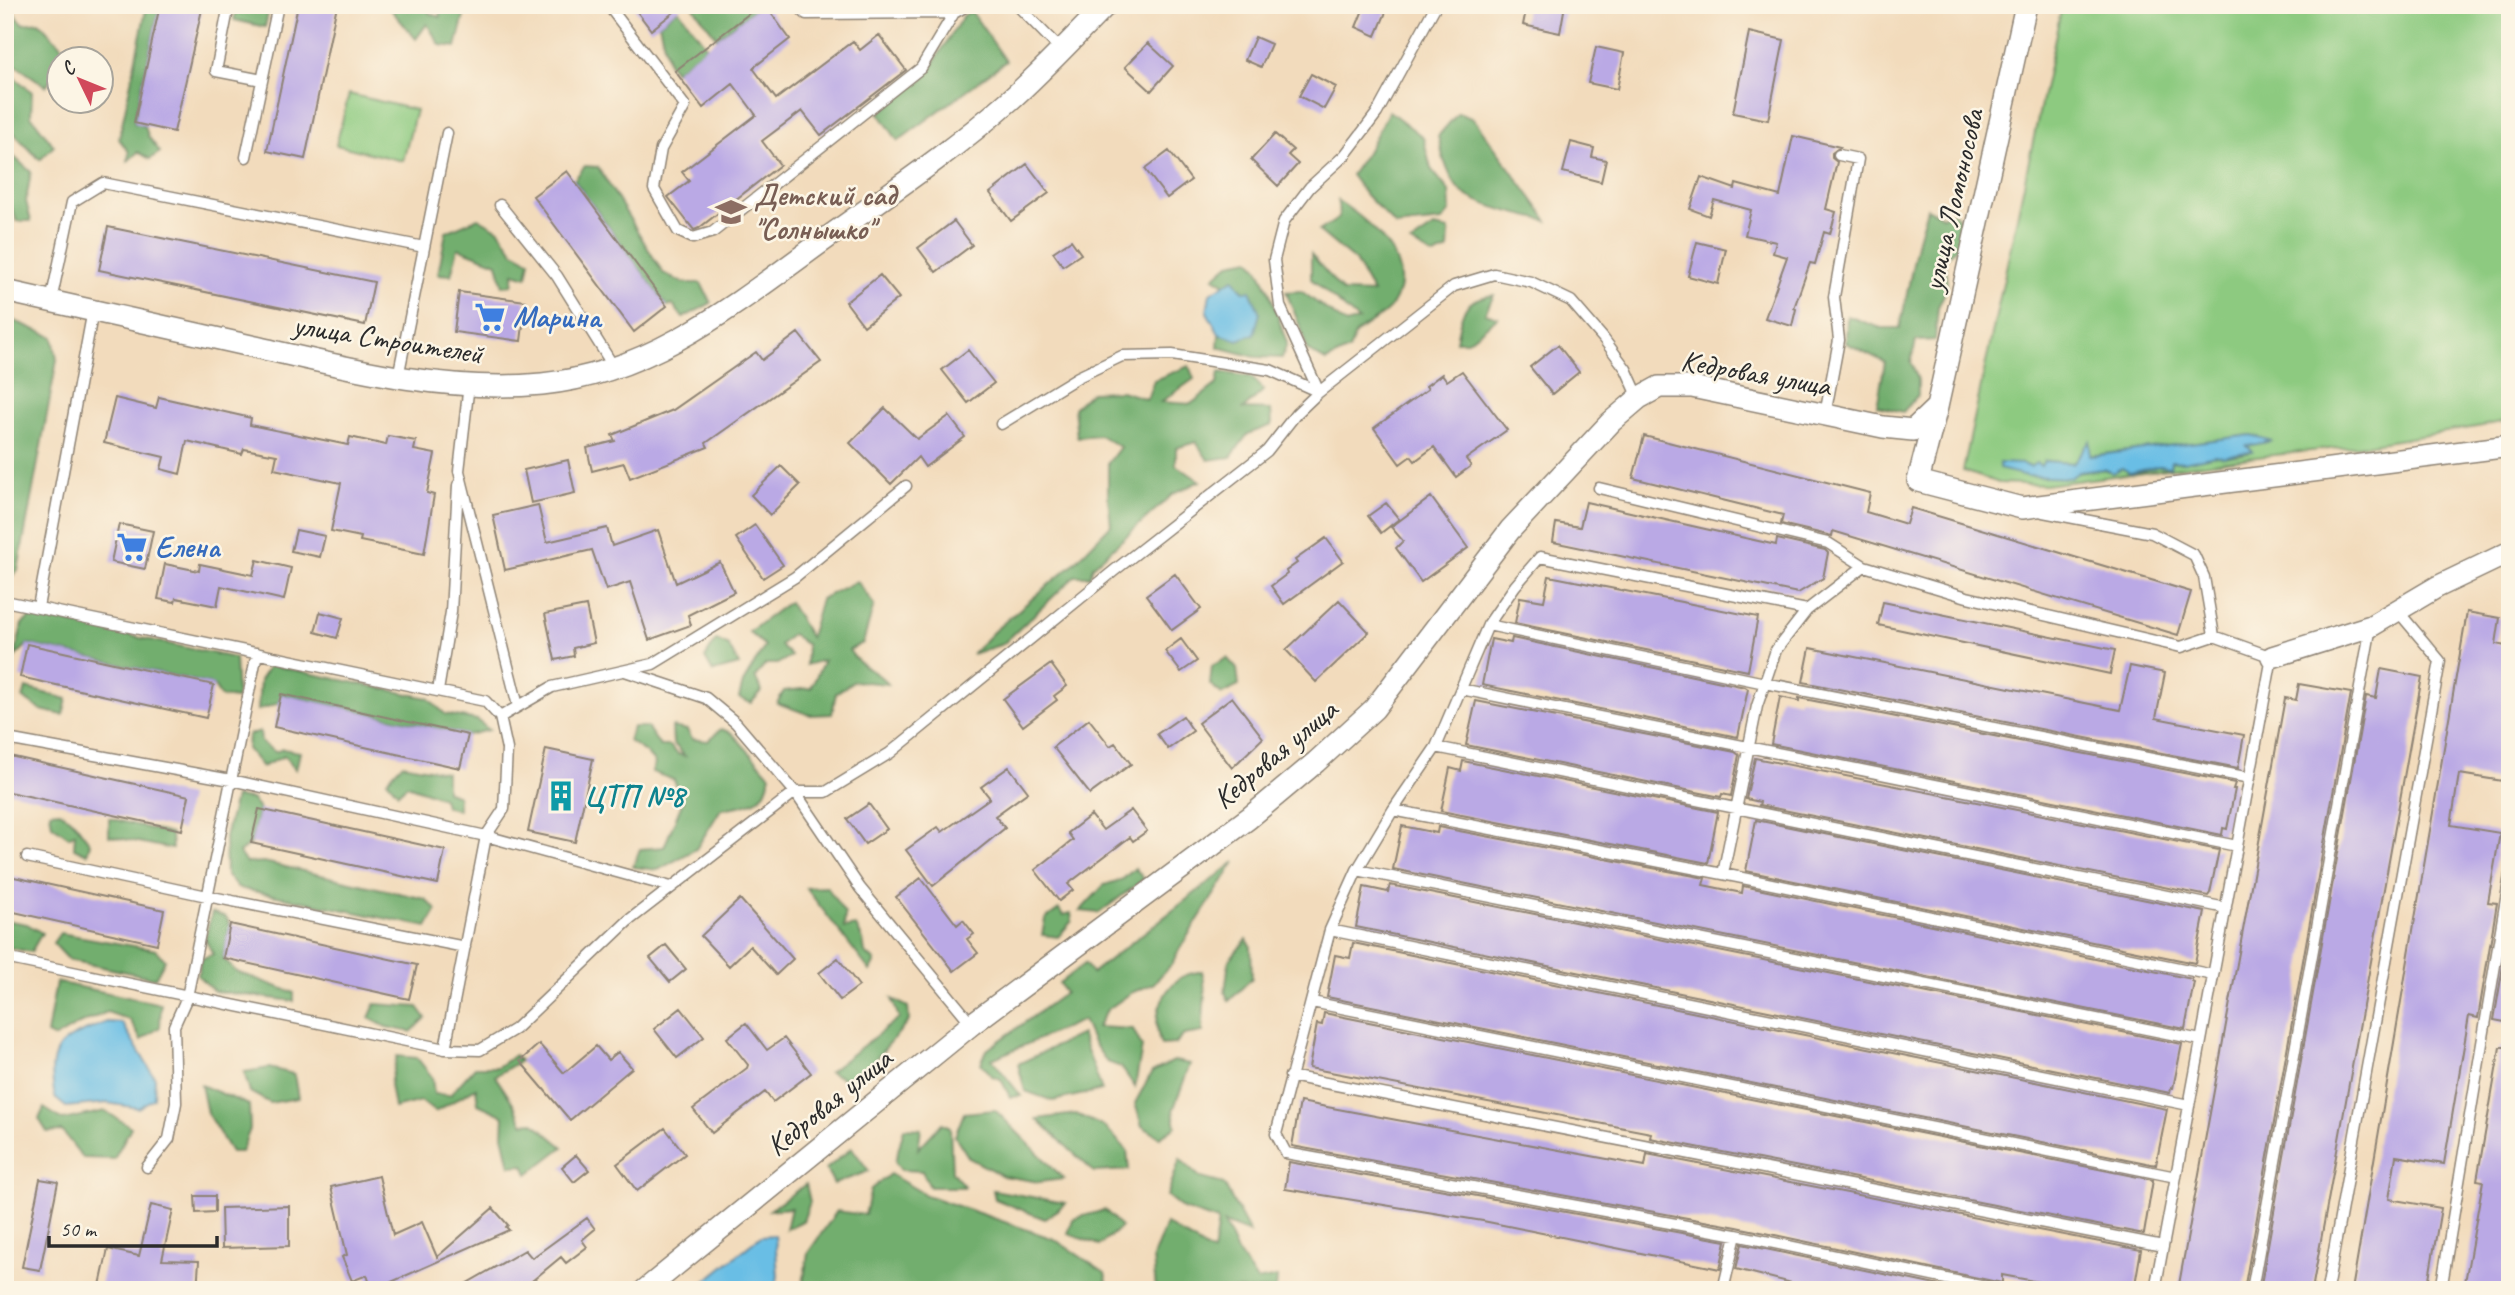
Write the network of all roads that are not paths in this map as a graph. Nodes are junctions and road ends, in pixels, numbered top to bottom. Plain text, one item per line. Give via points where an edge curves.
1 (229, 5) edge
2 (278, 5) edge
3 (608, 5) edge
4 (797, 5) edge
5 (968, 5) edge
6 (1017, 5) edge
7 (1106, 5) edge
8 (1436, 5) edge
9 (2026, 5) edge
10 (954, 13) junction
11 (1061, 50) junction
12 (262, 80) junction
13 (447, 133) dead end
14 (1839, 155) dead end
15 (246, 157) dead end
16 (500, 205) dead end
17 (424, 247) junction
18 (5, 291) edge
19 (51, 301) junction
20 (93, 310) junction
21 (615, 369) junction
22 (398, 377) junction
23 (469, 384) junction
24 (1319, 392) junction
25 (1639, 398) junction
26 (1937, 407) junction
27 (1825, 415) junction
28 (1001, 424) dead end
29 (2510, 446) edge
30 (459, 471) junction
31 (906, 486) dead end
32 (1599, 488) dead end
33 (2022, 509) junction
34 (2510, 552) edge
35 (1864, 566) junction
36 (5, 600) edge
37 (38, 607) junction
38 (1807, 610) junction
39 (2397, 610) junction
40 (1488, 625) junction
41 (2371, 626) junction
42 (2214, 636) junction
43 (257, 653) junction
44 (2272, 657) junction
45 (625, 671) junction
46 (1765, 683) junction
47 (1461, 689) junction
48 (438, 691) junction
49 (518, 706) junction
50 (500, 717) junction
51 (7, 739) edge
52 (1749, 746) junction
53 (1436, 747) junction
54 (2250, 778) junction
55 (231, 780) junction
56 (795, 792) junction
57 (1737, 809) junction
58 (1393, 810) junction
59 (486, 836) junction
60 (2237, 845) junction
61 (27, 857) dead end
62 (1357, 870) junction
63 (1723, 874) junction
64 (2510, 875) edge
65 (671, 887) junction
66 (207, 896) junction
67 (2226, 908) junction
68 (1330, 930) junction
69 (465, 947) junction
70 (5, 958) edge
71 (2213, 975) junction
72 (187, 997) junction
73 (1312, 1002) junction
74 (972, 1024) junction
75 (2201, 1040) junction
76 (444, 1049) junction
77 (1290, 1076) junction
78 (2189, 1105) junction
79 (148, 1167) dead end
80 (2176, 1177) junction
81 (1736, 1235) junction
82 (2163, 1246) junction
83 (645, 1290) edge
84 (1723, 1290) edge
85 (1999, 1290) edge
86 (2155, 1290) edge
87 (2252, 1290) edge
88 (2327, 1290) edge
89 (2441, 1290) edge

1 - 12 lane via 216,71
2 - 12 lane
3 - 10 lane via 685,106 661,149 654,189 678,231 692,238 713,232 921,68
4 - 10 lane via 806,14
5 - 10 lane
6 - 11 lane
7 - 11 street, улица Строителей
8 - 24 lane via 1377,113 1284,221 1273,260 1280,306
9 - 26 street, улица Ломоносова
11 - 21 street, улица Строителей via 1010,101 768,282 679,341
12 - 15 lane
13 - 17 lane
14 - 27 lane via 1858,159 1834,297 1839,341
16 - 21 lane via 557,276
17 - 19 lane via 103,183 72,202
17 - 22 lane
18 - 19 street, улица Строителей
19 - 20 street, улица Строителей
20 - 22 street, улица Строителей
20 - 37 lane
21 - 23 street, улица Строителей via 542,384
22 - 23 street, улица Строителей
23 - 30 lane
24 - 25 lane via 1454,286 1494,274 1531,282 1571,301 1626,369
24 - 28 lane via 1270,370 1172,355 1122,356
24 - 56 lane via 1267,451 890,753 826,792
25 - 27 street, Кедровая улица via 1659,387 1692,387
25 - 74 street, Кедровая улица via 1510,530 1374,709 1249,818
26 - 27 street, Кедровая улица via 1913,430
26 - 33 street, улица Ломоносова via 1918,481
29 - 33 street
30 - 48 lane via 451,612
30 - 49 lane
31 - 45 lane via 795,577 653,664
32 - 35 lane via 1828,543
33 - 42 lane via 2152,533 2194,555 2204,577
34 - 39 street
35 - 38 lane
35 - 42 lane via 1968,597 2181,647
36 - 37 lane
37 - 43 lane
38 - 40 lane via 1540,557
38 - 46 lane via 1776,650
39 - 41 street
39 - 88 lane via 2440,661
40 - 46 lane
40 - 47 lane
41 - 44 street
41 - 87 lane
42 - 44 lane
43 - 48 lane
43 - 55 lane
44 - 54 lane
45 - 49 lane via 552,687
45 - 56 lane via 706,698 736,723
46 - 52 lane
46 - 54 lane
47 - 52 lane
47 - 53 lane
48 - 50 lane via 485,701
49 - 50 lane
50 - 59 lane via 507,749 504,809
51 - 55 lane
52 - 57 lane
52 - 60 lane
53 - 57 lane
53 - 58 lane
54 - 60 lane
55 - 59 lane
55 - 66 lane
56 - 65 lane
56 - 74 lane via 860,888
57 - 63 lane
57 - 67 lane
58 - 62 lane
58 - 63 lane
59 - 65 lane
59 - 69 lane
60 - 67 lane
61 - 66 lane
62 - 68 lane
62 - 75 lane
63 - 71 lane
64 - 89 lane
65 - 76 lane via 628,921 515,1029 480,1050
66 - 69 lane
66 - 72 lane
67 - 71 lane
68 - 73 lane
68 - 78 lane
69 - 76 lane
70 - 72 lane
71 - 75 lane
72 - 76 lane
72 - 79 lane via 174,1026 176,1103 169,1139
73 - 77 lane
73 - 80 lane
74 - 83 street, Кедровая улица
75 - 78 lane
77 - 81 lane via 1276,1134 1286,1153
77 - 82 lane
78 - 80 lane
80 - 82 lane
81 - 84 lane
81 - 85 lane
82 - 86 lane

